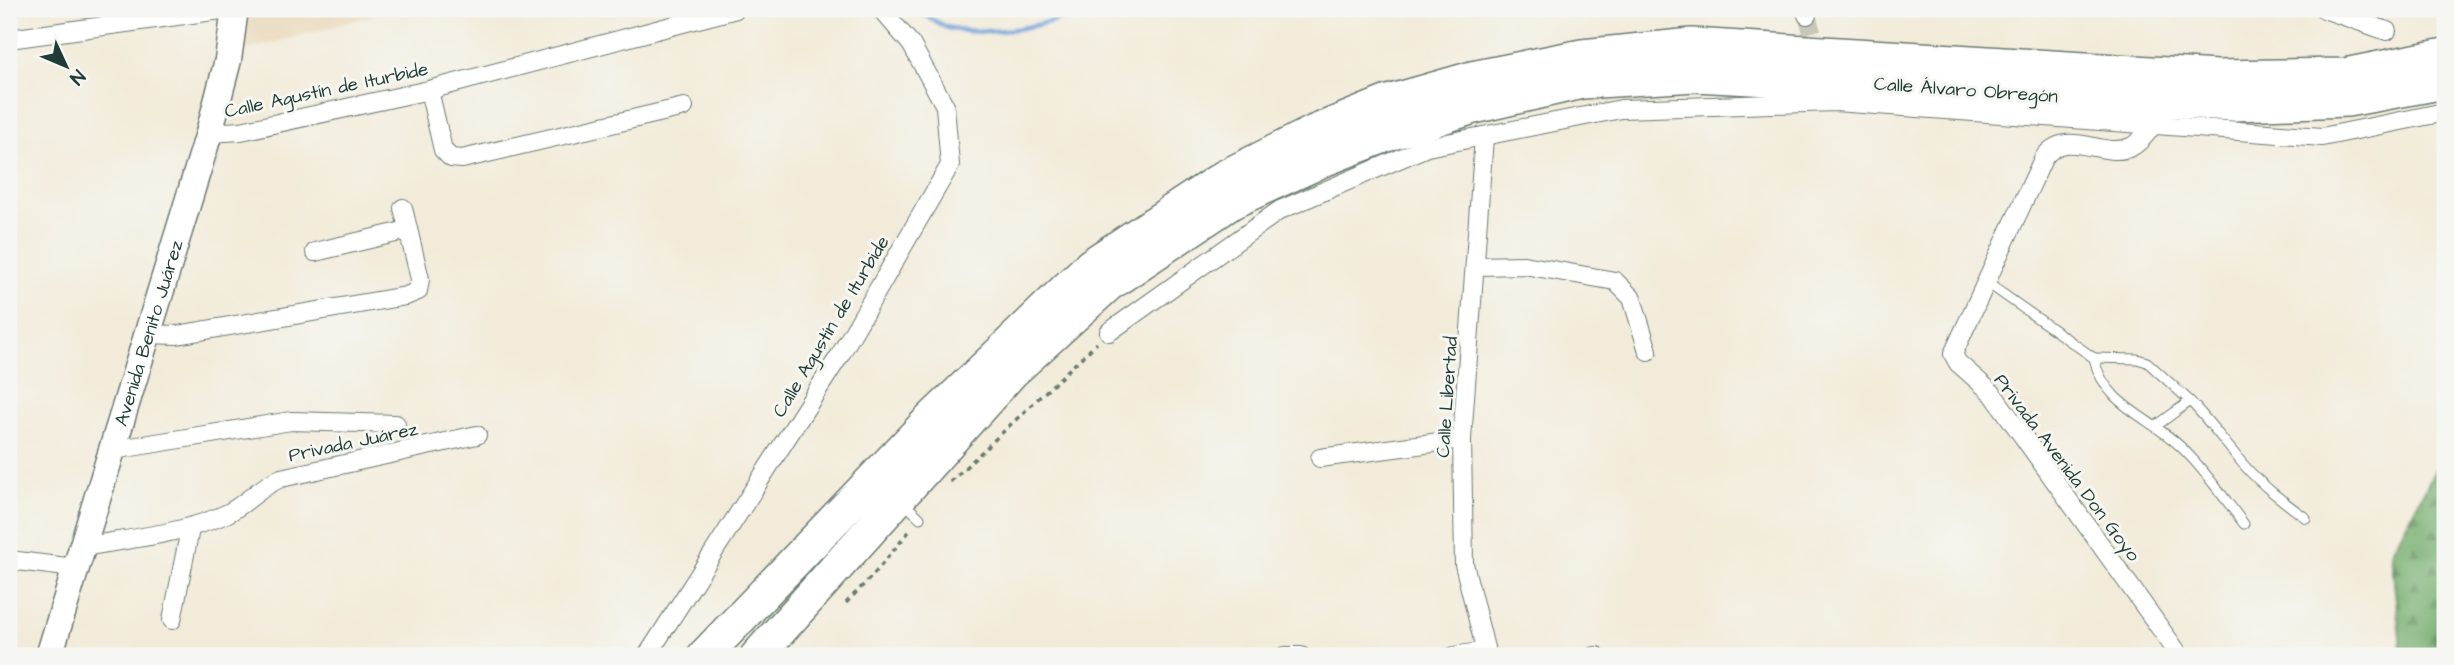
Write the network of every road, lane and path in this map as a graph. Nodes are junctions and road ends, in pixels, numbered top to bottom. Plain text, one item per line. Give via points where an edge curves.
1 (228, 9) edge
2 (235, 9) edge
3 (736, 9) edge
4 (881, 9) edge
5 (2324, 9) edge
6 (2387, 31) dead end
7 (9, 39) edge
8 (2445, 55) edge
9 (2445, 82) edge
10 (429, 90) junction
11 (684, 107) dead end
12 (2162, 112) junction
13 (2445, 112) edge
14 (2232, 118) junction
15 (209, 133) junction
16 (1484, 137) junction
17 (403, 208) dead end
18 (408, 230) junction
19 (315, 252) dead end
20 (1476, 266) junction
21 (1986, 282) junction
22 (1108, 332) joint
23 (147, 334) junction
24 (1648, 351) dead end
25 (2094, 358) junction
26 (2190, 401) junction
27 (396, 424) dead end
28 (2156, 426) junction
29 (477, 435) dead end
30 (1462, 439) junction
31 (113, 450) junction
32 (1320, 458) dead end
33 (946, 485) dead end
34 (909, 508) junction
35 (2306, 518) dead end
36 (2244, 524) dead end
37 (190, 528) junction
38 (79, 557) junction
39 (9, 560) edge
40 (846, 603) dead end
41 (172, 620) dead end
42 (1486, 654) edge
43 (49, 656) edge
44 (647, 656) edge
45 (704, 656) edge
46 (757, 656) edge
47 (1285, 656) edge
48 (1295, 656) edge
49 (1301, 656) edge
50 (1454, 656) edge
51 (2180, 656) edge

1 - 7 street
2 - 15 main road, Avenida Benito Juárez via 228,60
3 - 10 street, Calle Agustín de Iturbide
4 - 44 street, Calle Agustín de Iturbide via 911,44 945,106 950,164 840,355
5 - 6 street
8 - 45 highway via 2345,75 2217,77 1692,44 1582,56 1472,78 1388,102 1224,177 1091,265 926,424
9 - 14 highway
10 - 11 street via 443,150 451,158 462,159
10 - 15 street, Calle Agustín de Iturbide via 241,131
12 - 14 highway
12 - 16 street, Calle Álvaro Obregón via 1833,98 1621,109
12 - 21 street, Privada Avenida Don Goyo via 2132,147 2061,144 2050,148
12 - 34 highway via 1695,75 1581,82 1457,112 1323,160 1232,202 1109,284 1012,372
13 - 14 street via 2322,137
15 - 23 main road, Avenida Benito Juárez
16 - 20 street, Calle Libertad
16 - 22 street, Calle Álvaro Obregón via 1427,147 1280,210
17 - 18 street
18 - 19 street
18 - 23 street via 421,279 418,291 406,296 177,335
20 - 24 street via 1524,265 1615,281 1632,298
20 - 30 street, Calle Libertad
21 - 25 lane
21 - 51 street, Privada Avenida Don Goyo via 1953,354 1992,393
22 - 33 path
23 - 31 main road, Avenida Benito Juárez
25 - 26 lane via 2147,362
25 - 28 lane via 2107,390 2124,407
26 - 28 lane
26 - 35 lane via 2244,466
27 - 31 street via 291,421
28 - 36 lane via 2185,450
29 - 37 street, Privada Juárez via 281,478 230,512
30 - 32 street
30 - 42 street, Calle Libertad via 1464,564
31 - 38 main road, Avenida Benito Juárez
34 - 40 path via 874,574
34 - 46 highway
37 - 38 street, Privada Juárez
37 - 41 street
38 - 39 street, Privada Juárez
38 - 43 main road, Avenida Benito Juárez
42 - 50 street
47 - 48 street
48 - 49 street

